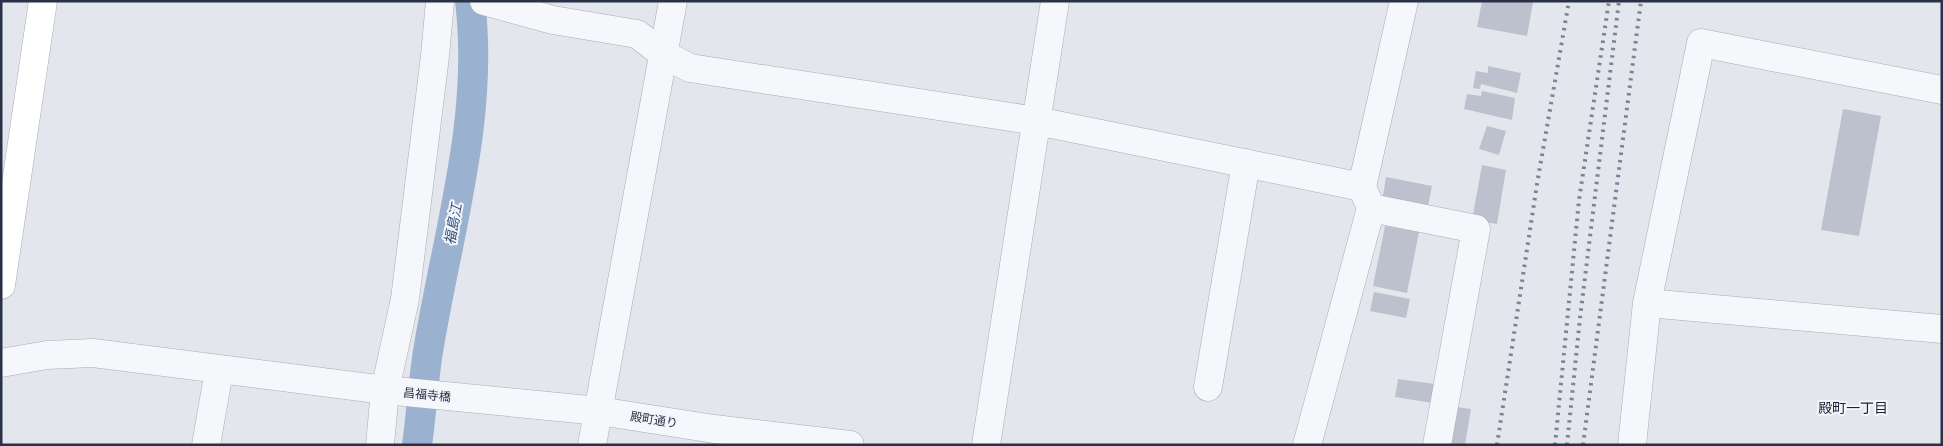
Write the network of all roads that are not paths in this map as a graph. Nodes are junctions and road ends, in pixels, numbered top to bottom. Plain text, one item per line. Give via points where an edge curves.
1 (43, 1) edge
2 (440, 1) edge
3 (484, 1) edge
4 (673, 1) edge
5 (1055, 1) edge
6 (1404, 1) edge
7 (663, 54) junction
8 (1942, 90) edge
9 (1037, 120) junction
10 (1246, 163) junction
11 (1367, 198) junction
12 (1, 285) edge
13 (1647, 303) junction
14 (1942, 329) edge
15 (1, 363) edge
16 (219, 371) junction
17 (1208, 387) dead end
18 (390, 391) junction
19 (458, 398) joint
20 (599, 411) junction
21 (713, 437) edge
22 (206, 445) edge
23 (380, 445) edge
24 (592, 445) edge
25 (850, 445) edge
26 (986, 445) edge
27 (1307, 445) edge
28 (1436, 445) edge
29 (1632, 445) edge

1 - 12 street
2 - 18 street
3 - 7 street via 553,20 636,34
4 - 7 street
5 - 9 street
6 - 11 street
7 - 9 street via 690,68
7 - 20 street
8 - 13 street via 1701,43
9 - 10 street
9 - 26 street
10 - 11 street
10 - 17 street
11 - 27 street
11 - 28 street via 1476,229
13 - 14 street
13 - 29 street
15 - 16 street, 昌福寺橋 via 47,355 94,353
16 - 18 street, 昌福寺橋
16 - 22 street
18 - 19 street, 昌福寺橋
18 - 23 street
19 - 20 street, 殿町通り
20 - 21 street, 殿町通り
20 - 24 street
21 - 25 street, 殿町通り

